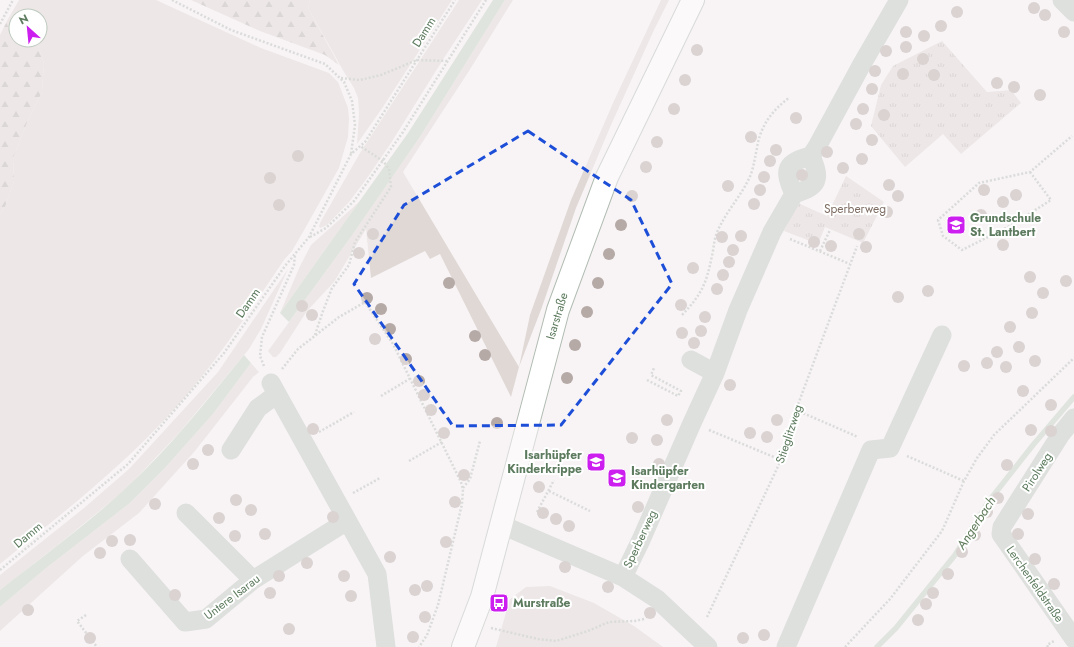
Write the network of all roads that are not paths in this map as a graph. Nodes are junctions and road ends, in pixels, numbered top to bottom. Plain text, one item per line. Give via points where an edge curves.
1 (693, 0) edge
2 (899, 0) edge
3 (1062, 0) edge
4 (1074, 12) edge
5 (811, 156) junction
6 (794, 194) junction
7 (942, 335) dead end
8 (691, 360) dead end
9 (715, 373) junction
10 (1074, 418) edge
11 (231, 450) dead end
12 (186, 513) dead end
13 (347, 521) junction
14 (502, 525) junction
15 (1002, 527) joint
16 (130, 559) dead end
17 (623, 577) junction
18 (253, 580) junction
19 (1074, 640) edge
20 (386, 647) edge
21 (463, 647) edge
22 (708, 647) edge
23 (786, 647) edge

1 - 14 main road, Isarstraße via 607,177 558,310
2 - 5 street
3 - 4 street
5 - 6 street via 817,174 816,180 808,189
5 - 6 street via 796,161 788,170 788,182
6 - 9 street, Sperberweg via 772,232 738,310
7 - 23 street via 890,448 871,450
8 - 9 street
9 - 17 street, Sperberweg via 642,540
10 - 15 street, Pirolweg via 1061,434
11 - 13 street via 274,388
12 - 18 street
13 - 18 street, Untere Isarau
13 - 20 street via 377,574
14 - 17 street
14 - 21 main road, Isarstraße via 482,597
15 - 19 street, Lerchenfeldstraße via 1001,534
16 - 18 street, Untere Isarau via 185,622 206,619
17 - 22 street via 657,599

